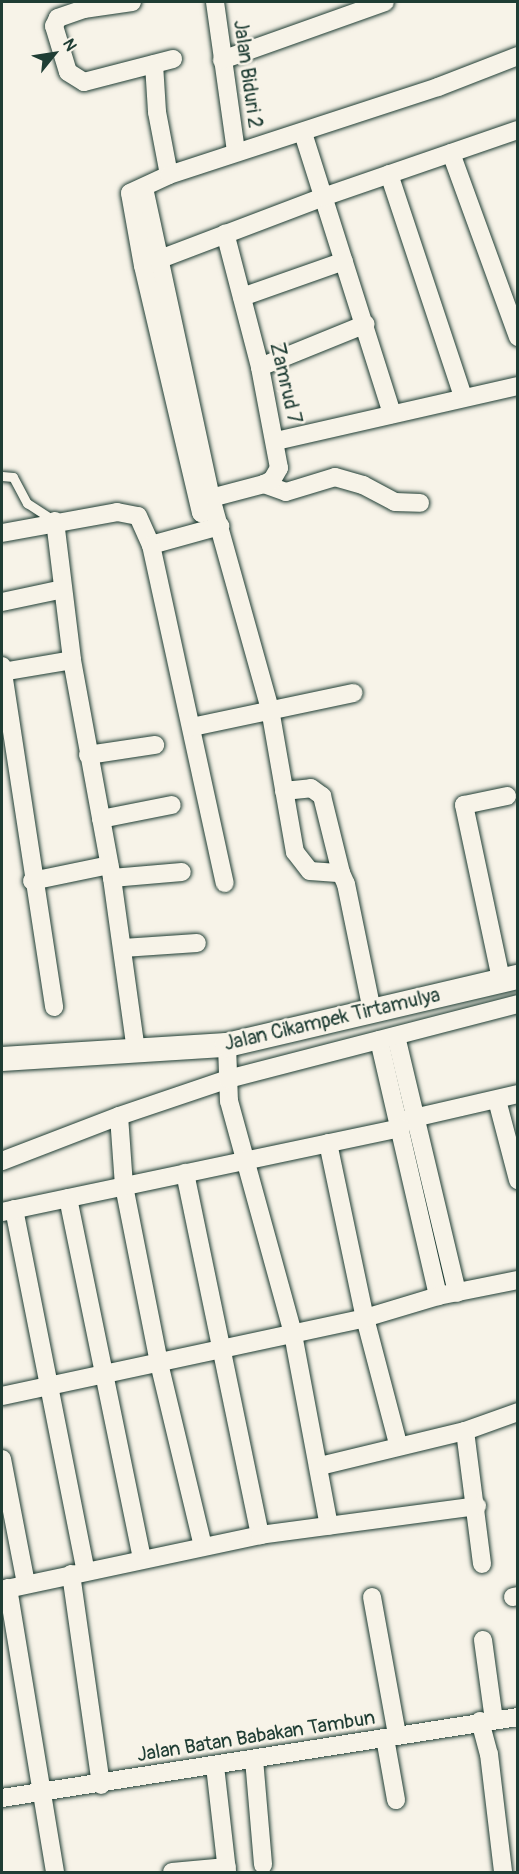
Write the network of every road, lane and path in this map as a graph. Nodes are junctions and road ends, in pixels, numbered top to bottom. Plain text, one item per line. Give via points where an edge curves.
1 (132, 2) edge
2 (215, 2) edge
3 (385, 2) edge
4 (518, 57) edge
5 (173, 59) dead end
6 (222, 60) junction
7 (154, 64) junction
8 (518, 130) edge
9 (303, 133) junction
10 (236, 152) junction
11 (451, 153) junction
12 (389, 174) junction
13 (169, 175) junction
14 (323, 197) junction
15 (225, 233) junction
16 (344, 261) junction
17 (150, 263) junction
18 (242, 297) junction
19 (366, 324) junction
20 (518, 337) edge
21 (260, 367) junction
22 (518, 386) edge
23 (463, 397) junction
24 (392, 414) junction
25 (276, 441) junction
26 (2, 476) edge
27 (264, 484) junction
28 (420, 503) dead end
29 (215, 511) junction
30 (55, 521) junction
31 (2, 533) edge
32 (151, 545) junction
33 (63, 589) junction
34 (2, 602) edge
35 (72, 660) junction
36 (2, 666) edge
37 (2, 672) edge
38 (352, 693) dead end
39 (270, 709) junction
40 (192, 727) junction
41 (155, 745) dead end
42 (88, 754) junction
43 (284, 791) junction
44 (507, 796) dead end
45 (172, 805) dead end
46 (101, 819) junction
47 (110, 871) junction
48 (182, 873) dead end
49 (341, 873) junction
50 (32, 881) junction
51 (225, 883) dead end
52 (197, 943) dead end
53 (123, 948) junction
54 (509, 978) edge
55 (518, 1004) edge
56 (54, 1007) dead end
57 (376, 1011) junction
58 (388, 1038) junction
59 (227, 1045) junction
60 (136, 1051) junction
61 (2, 1059) edge
62 (228, 1079) junction
63 (518, 1095) edge
64 (497, 1100) junction
65 (119, 1116) junction
66 (405, 1122) junction
67 (328, 1143) junction
68 (248, 1160) junction
69 (2, 1161) edge
70 (185, 1173) junction
71 (517, 1175) edge
72 (124, 1186) junction
73 (69, 1198) junction
74 (8, 1211) edge
75 (518, 1280) edge
76 (457, 1293) junction
77 (438, 1296) junction
78 (365, 1318) junction
79 (293, 1334) junction
80 (222, 1347) junction
81 (159, 1363) junction
82 (103, 1375) junction
83 (51, 1387) junction
84 (2, 1396) edge
85 (518, 1412) edge
86 (465, 1431) junction
87 (398, 1444) junction
88 (2, 1459) edge
89 (320, 1466) junction
90 (477, 1506) junction
91 (329, 1527) junction
92 (260, 1535) junction
93 (202, 1546) junction
94 (142, 1560) junction
95 (482, 1564) dead end
96 (79, 1573) junction
97 (12, 1587) edge
98 (372, 1597) dead end
99 (483, 1640) dead end
100 (518, 1717) edge
101 (487, 1721) junction
102 (391, 1736) junction
103 (254, 1759) junction
104 (216, 1766) junction
105 (101, 1785) junction
106 (40, 1795) junction
107 (2, 1798) edge
108 (396, 1800) dead end
109 (263, 1865) dead end
110 (227, 1870) edge
111 (55, 1872) edge
112 (172, 1872) edge
113 (503, 1872) edge

1 - 7 street via 84,9 57,18 54,26 68,72 84,82
2 - 6 street, Jalan Biduri 2
3 - 6 street
4 - 9 street
5 - 7 street
6 - 10 street, Jalan Biduri 2
7 - 13 street via 157,112
8 - 11 street
9 - 10 street
9 - 14 street
10 - 13 street
11 - 12 street
11 - 20 street
12 - 14 street
12 - 23 street
13 - 17 street via 144,188
14 - 15 street
14 - 16 street
15 - 17 street
15 - 18 street, Zamrud 7
16 - 18 street
16 - 19 street
17 - 29 street
18 - 21 street, Zamrud 7
19 - 21 street
19 - 24 street
21 - 25 street, Zamrud 7
22 - 23 street
23 - 24 street
24 - 25 street
25 - 27 street, Zamrud 7 via 279,468 272,480
26 - 30 lane via 13,477 27,503
27 - 28 street via 277,492 286,492 335,477 363,485 395,502
27 - 29 street
29 - 32 street
29 - 39 street
30 - 31 street
30 - 32 street via 133,512 144,524
30 - 33 street
32 - 40 street
33 - 34 street
33 - 35 street
35 - 37 street
35 - 42 street
36 - 37 street
37 - 50 street
38 - 39 street
39 - 40 street
39 - 43 street
40 - 51 street
41 - 42 street
42 - 46 street
43 - 49 street via 289,830 300,863 310,871
43 - 49 street via 310,788 322,796
44 - 54 street via 464,805
45 - 46 street
46 - 47 street
47 - 48 street
47 - 50 street
47 - 53 street
49 - 57 street
50 - 56 street
52 - 53 street
53 - 60 street
54 - 57 street, Jalan Cikampek Tirtamulya
55 - 58 street
57 - 58 street
57 - 59 street, Jalan Cikampek Tirtamulya
58 - 62 street
58 - 66 street
59 - 60 street, Jalan Cikampek Tirtamulya
59 - 62 street
60 - 61 street, Jalan Cikampek Tirtamulya
62 - 65 street
62 - 68 street via 232,1111
63 - 64 street
64 - 66 street
64 - 71 street
65 - 69 street
65 - 72 street
66 - 67 street
66 - 76 street
66 - 77 street
67 - 68 street
67 - 78 street
68 - 70 street
68 - 79 street
70 - 72 street
70 - 80 street
72 - 73 street
72 - 81 street
73 - 74 street
73 - 82 street
74 - 83 street
75 - 76 street
76 - 77 street
77 - 78 street
78 - 79 street
78 - 87 street
79 - 80 street
79 - 89 street
80 - 81 street
80 - 92 street
81 - 82 street
81 - 93 street
82 - 83 street
82 - 94 street
83 - 84 street
83 - 96 street
85 - 86 street
86 - 87 street
86 - 90 street
87 - 89 street
88 - 97 street
89 - 91 street
90 - 91 street
90 - 95 street
91 - 92 street
92 - 93 street
93 - 94 street
94 - 96 street
96 - 97 street
96 - 105 street
97 - 106 street
98 - 102 street
99 - 101 street
100 - 101 street, Jalan Batan Babakan Tambun
101 - 102 street, Jalan Batan Babakan Tambun
101 - 113 street
102 - 103 street, Jalan Batan Babakan Tambun
102 - 108 street
103 - 104 street, Jalan Batan Babakan Tambun
103 - 109 street
104 - 105 street, Jalan Batan Babakan Tambun
104 - 110 street
105 - 106 street, Jalan Batan Babakan Tambun
106 - 107 street, Jalan Batan Babakan Tambun
106 - 111 street
110 - 112 street

